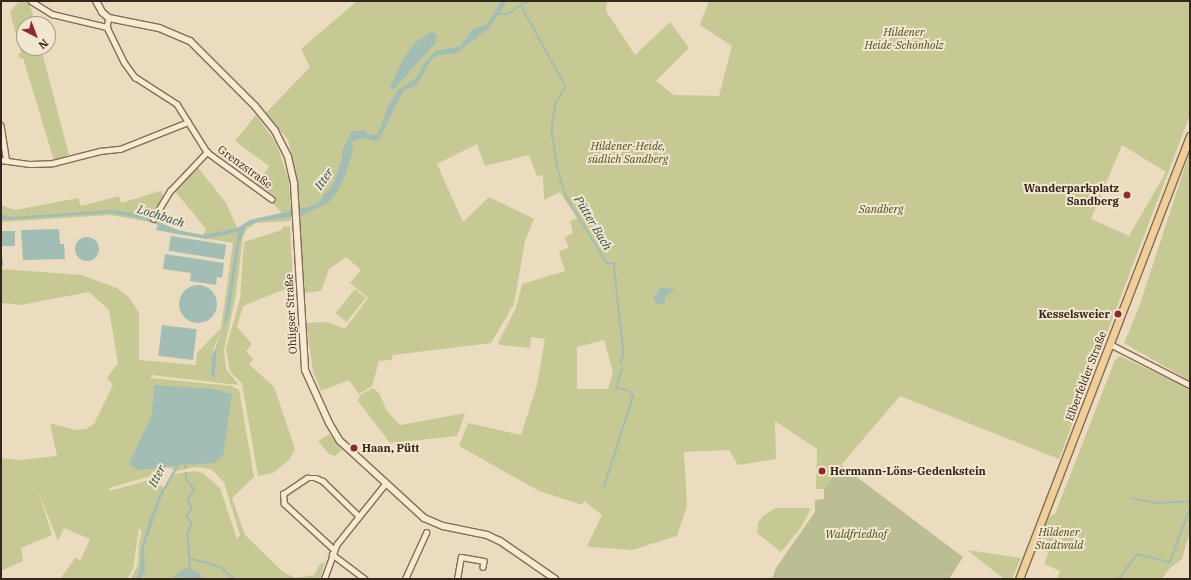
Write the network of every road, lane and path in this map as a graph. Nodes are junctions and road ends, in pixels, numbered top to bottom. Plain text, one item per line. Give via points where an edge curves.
1 (31, 1) edge
2 (96, 1) edge
3 (109, 18) junction
4 (107, 27) junction
5 (188, 122) junction
6 (1, 125) edge
7 (1190, 136) edge
8 (207, 152) junction
9 (1, 160) edge
10 (7, 161) junction
11 (272, 199) dead end
12 (154, 219) dead end
13 (1110, 344) junction
14 (1190, 385) edge
15 (385, 484) junction
16 (358, 515) junction
17 (426, 533) dead end
18 (333, 552) junction
19 (483, 567) dead end
20 (324, 579) edge
21 (365, 579) edge
22 (405, 579) edge
23 (457, 579) edge
24 (555, 579) edge
25 (1018, 579) edge

1 - 4 street via 52,14
2 - 3 main road
3 - 4 street
3 - 15 main road, Ohligser Straße via 169,31 185,38 202,52 275,131 291,167 296,207 305,370 332,430
4 - 5 street, Grenzstraße via 124,62 135,77 173,101
5 - 8 street, Grenzstraße
5 - 10 street via 120,149 100,151 53,163
6 - 10 street
7 - 13 main road, Elberfelder Straße
8 - 11 street, Grenzstraße
8 - 12 street, Grenzstraße via 170,191
9 - 10 street
13 - 14 street
13 - 25 main road, Elberfelder Straße
15 - 16 street
15 - 24 main road, Ohligser Straße via 432,522 487,535 500,541
16 - 18 street
16 - 18 street via 323,481 313,477 288,491 282,500
17 - 22 street
18 - 20 street
18 - 21 street
19 - 23 street via 484,562 461,557

